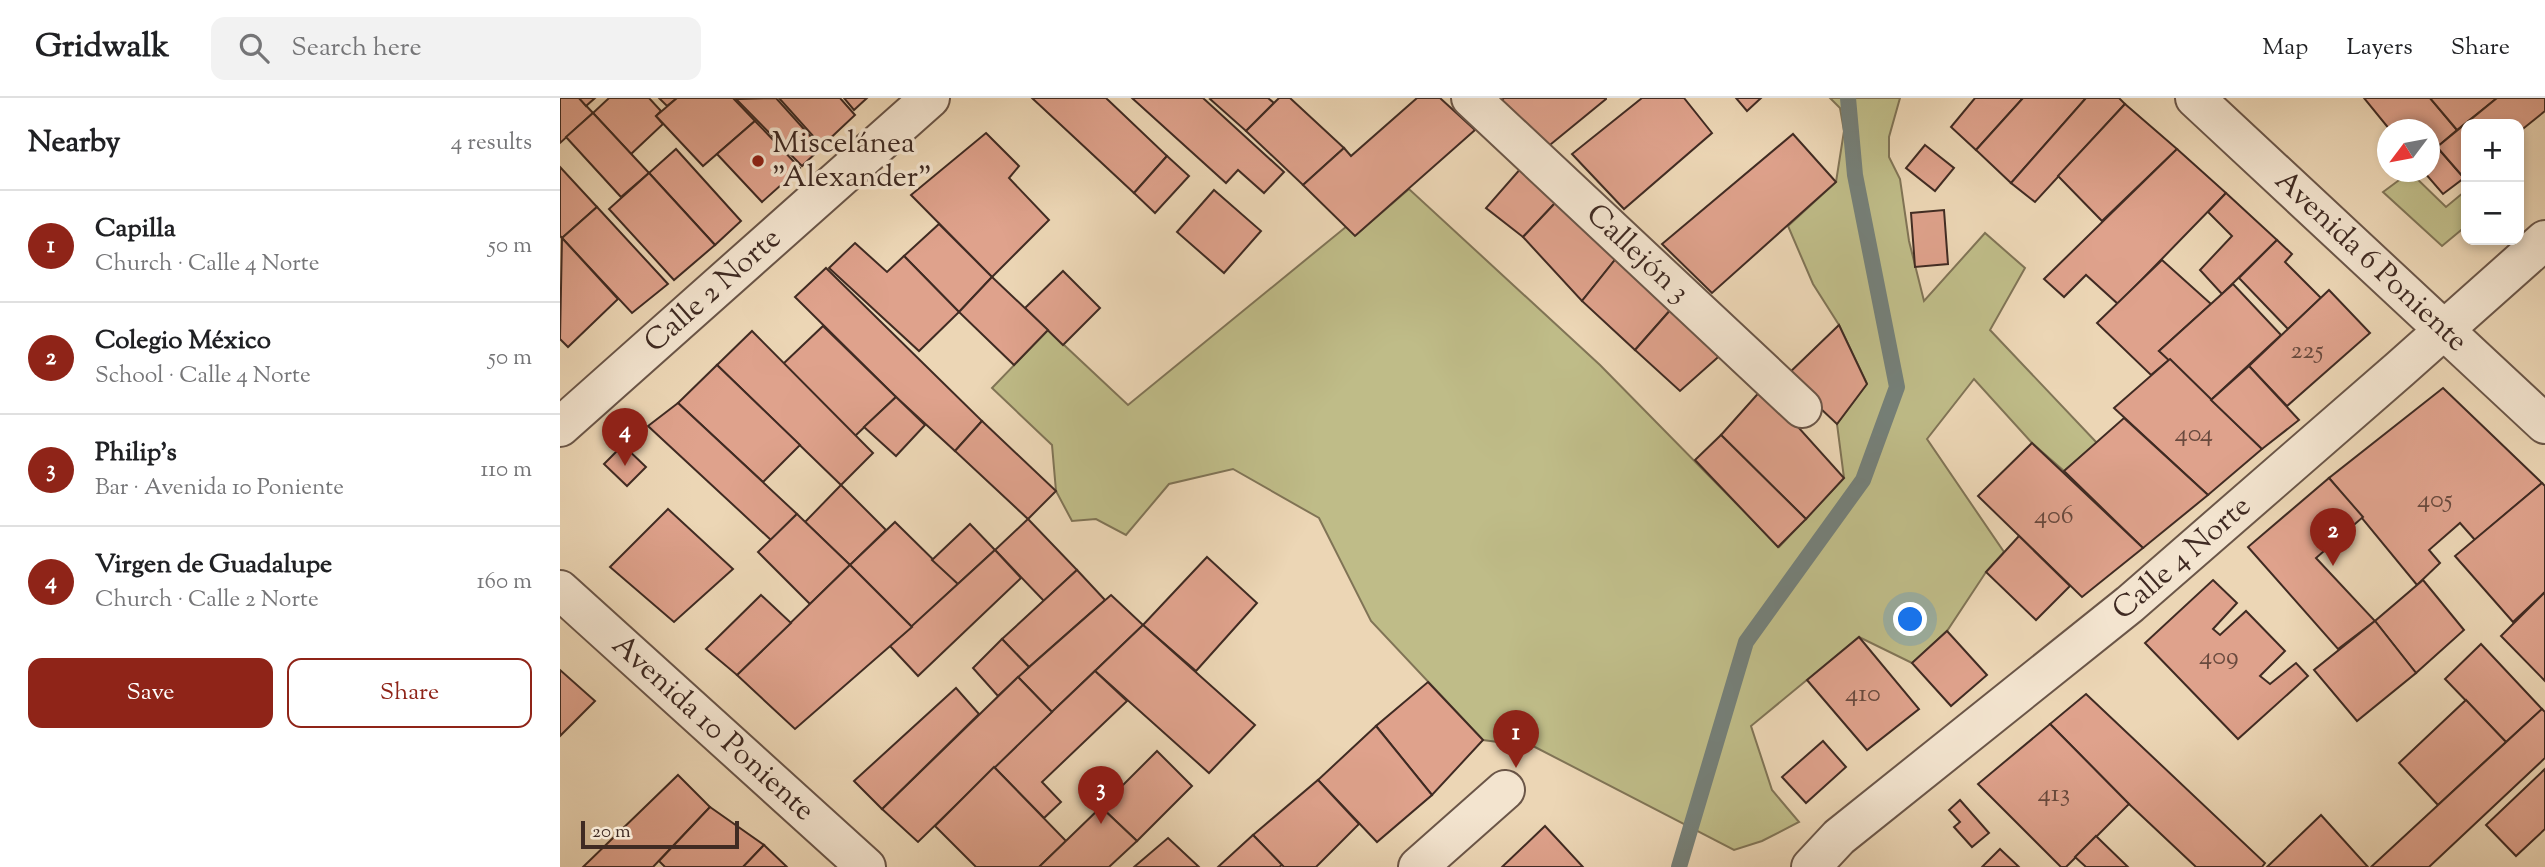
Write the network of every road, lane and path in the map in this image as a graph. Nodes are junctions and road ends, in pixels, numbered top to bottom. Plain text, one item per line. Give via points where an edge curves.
1 (930, 98) edge
2 (1471, 98) edge
3 (2195, 98) edge
4 (2545, 240) edge
5 (2444, 329) junction
6 (1802, 408) dead end
7 (2545, 424) edge
8 (560, 427) edge
9 (560, 590) edge
10 (1505, 790) dead end
11 (866, 867) edge
12 (1418, 867) edge
13 (1811, 867) edge

1 - 8 street, Calle 2 Norte
2 - 6 street, Callejón 3
3 - 5 street, Avenida 6 Poniente
4 - 5 street, Calle 4 Norte
5 - 7 street, Avenida 6 Poniente
5 - 13 street, Calle 4 Norte via 2130,604 1839,837
9 - 11 street, Avenida 10 Poniente
10 - 12 street

